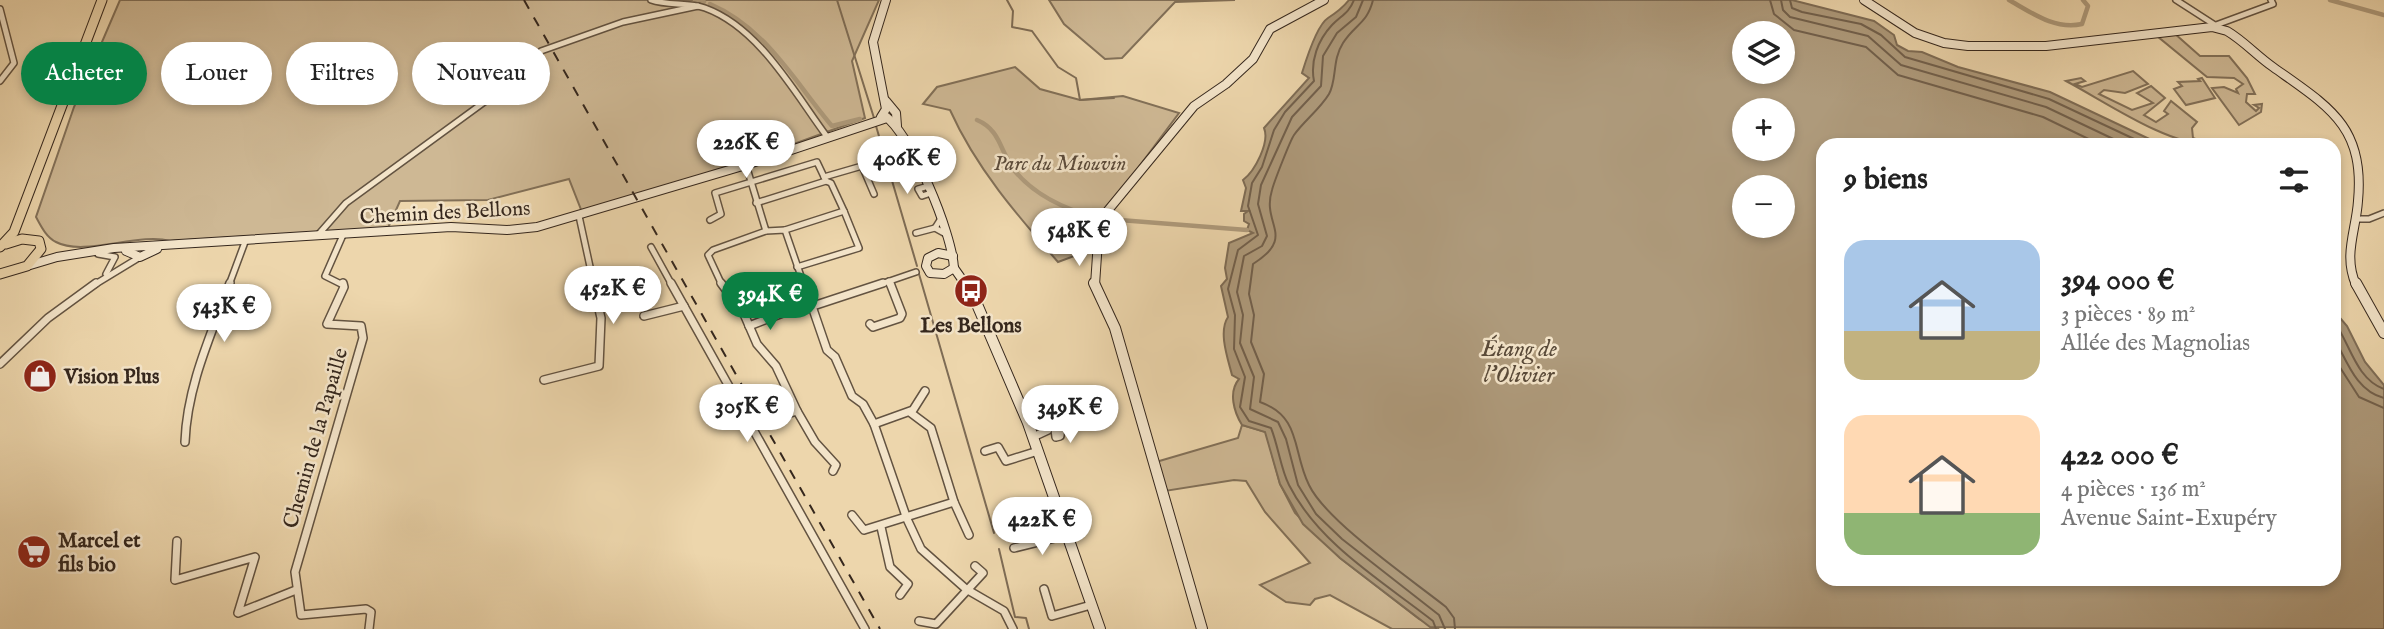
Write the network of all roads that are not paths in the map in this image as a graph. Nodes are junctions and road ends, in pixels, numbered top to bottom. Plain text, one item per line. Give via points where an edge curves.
1 (103, 0) edge
2 (651, 0) edge
3 (886, 0) edge
4 (1324, 0) edge
5 (1864, 0) edge
6 (2176, 0) edge
7 (2271, 0) edge
8 (698, 6) junction
9 (0, 9) edge
10 (2217, 26) junction
11 (0, 81) edge
12 (888, 115) junction
13 (897, 126) joint
14 (828, 138) junction
15 (746, 165) junction
16 (825, 179) junction
17 (750, 182) junction
18 (874, 194) dead end
19 (756, 203) junction
20 (844, 211) junction
21 (2384, 213) edge
22 (579, 216) junction
23 (18, 218) junction
24 (2356, 219) junction
25 (710, 220) dead end
26 (941, 228) junction
27 (785, 230) junction
28 (766, 231) junction
29 (916, 233) dead end
30 (342, 235) junction
31 (317, 237) junction
32 (29, 239) junction
33 (245, 242) junction
34 (651, 247) dead end
35 (0, 248) edge
36 (41, 249) junction
37 (89, 253) junction
38 (136, 253) junction
39 (938, 253) junction
40 (63, 254) junction
41 (953, 256) junction
42 (926, 262) junction
43 (24, 267) junction
44 (797, 267) junction
45 (954, 268) junction
46 (916, 272) junction
47 (930, 273) junction
48 (0, 274) edge
49 (944, 274) junction
50 (102, 279) junction
51 (888, 281) junction
52 (963, 281) junction
53 (0, 285) edge
54 (779, 296) dead end
55 (684, 306) junction
56 (810, 307) junction
57 (790, 313) junction
58 (644, 316) dead end
59 (870, 324) dead end
60 (749, 328) junction
61 (2384, 333) edge
62 (0, 365) edge
63 (544, 380) dead end
64 (925, 391) dead end
65 (792, 401) junction
66 (1062, 409) dead end
67 (797, 411) junction
68 (911, 413) junction
69 (874, 424) junction
70 (1033, 437) junction
71 (185, 442) dead end
72 (985, 450) dead end
73 (1038, 451) junction
74 (833, 471) dead end
75 (954, 502) junction
76 (1058, 508) junction
77 (852, 515) dead end
78 (906, 519) junction
79 (1019, 522) dead end
80 (881, 527) junction
81 (969, 535) dead end
82 (1067, 535) junction
83 (177, 541) dead end
84 (1014, 548) dead end
85 (975, 566) dead end
86 (966, 589) junction
87 (1044, 589) dead end
88 (296, 590) junction
89 (900, 595) dead end
90 (1091, 605) junction
91 (919, 621) dead end
92 (369, 629) edge
93 (865, 629) edge
94 (1013, 629) edge
95 (1100, 629) edge
96 (1202, 629) edge

1 - 23 main road
2 - 8 street
3 - 12 street via 873,42
4 - 96 street via 1270,29 1240,73 1189,110 1099,226 1094,282 1115,328
5 - 10 street via 1915,33 1968,46 2046,47
6 - 10 street
7 - 10 street via 2273,4
8 - 14 street via 725,19 753,43
8 - 31 street via 623,22 541,51 535,65 346,203
9 - 11 street via 14,63
10 - 24 street via 2325,102 2351,134 2361,170
12 - 13 street
12 - 14 street, Chemin des Bellons
13 - 26 main road
14 - 15 street, Chemin des Bellons
15 - 17 street
15 - 22 street, Chemin des Bellons
16 - 17 street via 817,162
16 - 18 street via 862,166
16 - 19 street
16 - 20 street
17 - 19 street
17 - 25 street via 715,193 722,214
19 - 28 street
20 - 27 street
20 - 44 street via 859,248
21 - 24 street
22 - 30 street, Chemin des Bellons via 520,229 451,227
22 - 63 street via 601,318 599,366
23 - 32 main road via 19,232
23 - 35 main road via 13,235
24 - 61 street via 2350,267
26 - 29 street
26 - 39 street
26 - 41 street
27 - 28 street
27 - 44 street
28 - 60 street via 708,255
30 - 31 street, Chemin des Bellons
30 - 88 street, Chemin de la Papaille via 324,270 325,276 344,286 327,324 361,326 363,338 295,572
31 - 33 street, Chemin des Bellons
32 - 35 main road
32 - 36 main road via 39,242
33 - 38 street, Chemin des Bellons
33 - 71 street via 196,376
34 - 55 street
36 - 40 street
36 - 43 main road
37 - 38 street
37 - 40 street
37 - 50 street via 115,257
38 - 50 street
39 - 41 street
39 - 42 street
40 - 43 street
41 - 45 street
42 - 46 street
42 - 47 street
43 - 48 main road
43 - 53 main road
44 - 56 street
45 - 49 street
45 - 52 street
46 - 47 street
46 - 51 street
47 - 49 street
49 - 52 street
50 - 62 street via 39,325
51 - 56 street
51 - 59 street via 902,314 873,327
52 - 70 street
54 - 57 street via 783,295
55 - 58 street
55 - 93 street
56 - 57 street
56 - 69 street via 843,380
57 - 60 street
60 - 65 street via 776,366
64 - 68 street
65 - 67 street
65 - 67 street via 784,410 787,414
66 - 70 street via 1060,436 1056,437 1051,418 1048,430
67 - 74 street via 815,442 836,465
68 - 69 street
68 - 75 street via 931,428
69 - 78 street
70 - 73 street
72 - 73 street via 998,446 1006,461
73 - 76 street
75 - 78 street
75 - 81 street
76 - 79 street
76 - 82 street
77 - 80 street via 864,530
78 - 80 street
78 - 86 street via 921,549
80 - 89 street via 890,567 908,584
82 - 84 street
82 - 90 street
83 - 88 street via 175,580 255,557 238,613
85 - 86 street via 983,573
86 - 91 street via 936,624
86 - 94 street via 1004,611
87 - 90 street via 1052,616
88 - 92 street via 301,615 366,609 371,612
90 - 95 street

